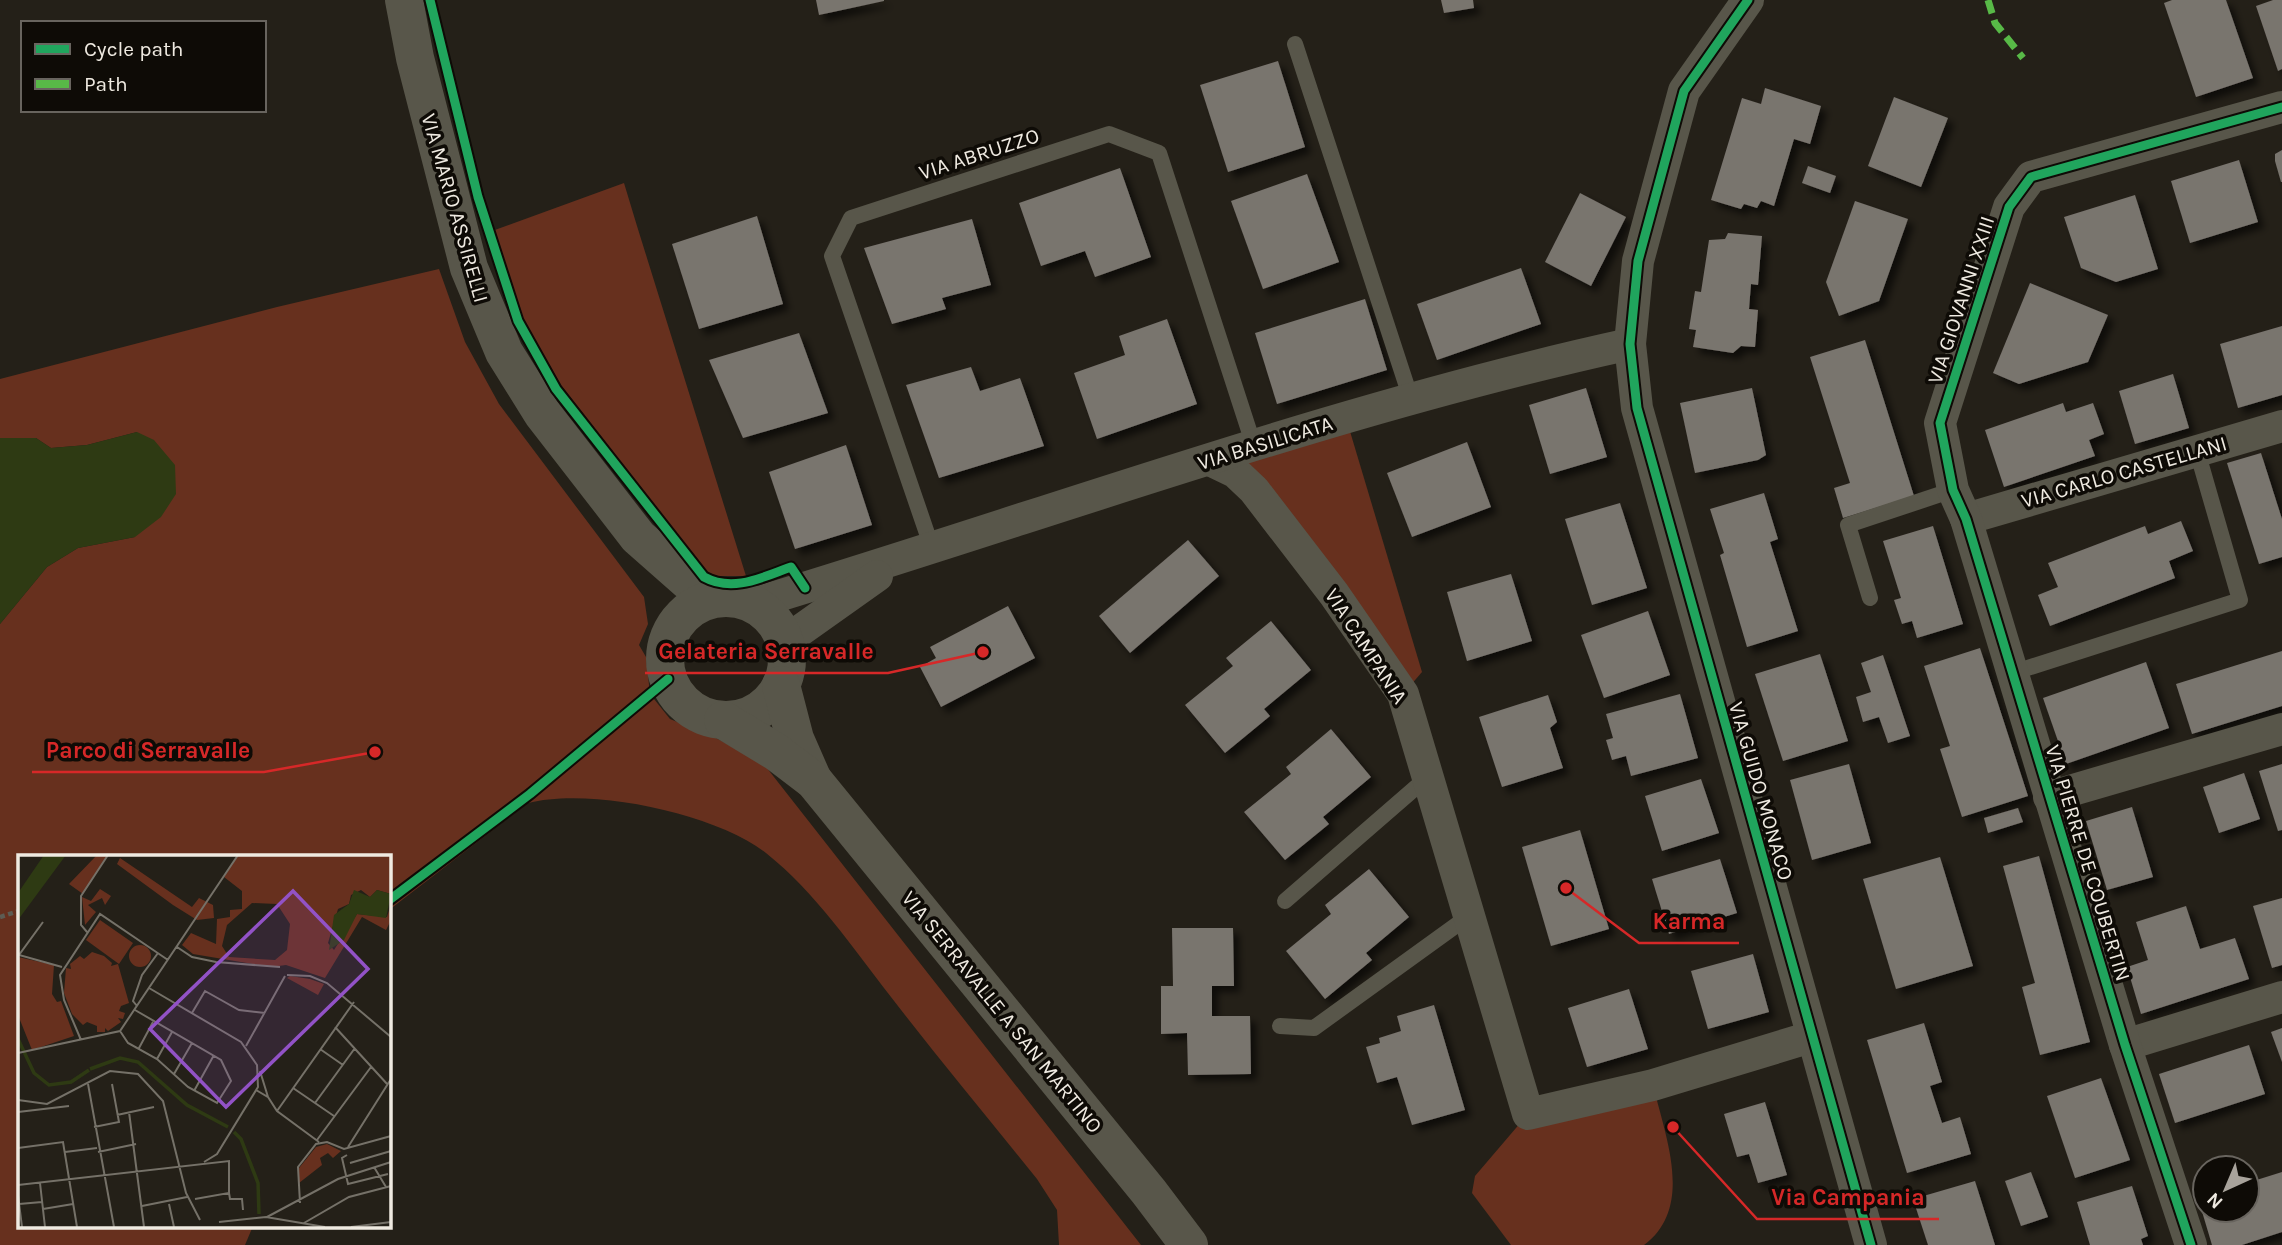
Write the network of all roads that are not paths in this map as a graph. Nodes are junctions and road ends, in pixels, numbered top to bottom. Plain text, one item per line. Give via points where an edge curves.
1 (404, 0) edge
2 (1720, 0) edge
3 (1748, 0) edge
4 (1295, 44) dead end
5 (1684, 91) junction
6 (2282, 107) edge
7 (1630, 344) junction
8 (1411, 399) junction
9 (2282, 426) edge
10 (1254, 446) junction
11 (2197, 451) junction
12 (1210, 460) junction
13 (1953, 490) junction
14 (1966, 519) junction
15 (638, 537) junction
16 (918, 552) junction
17 (1870, 598) dead end
18 (736, 601) junction
19 (670, 634) junction
20 (784, 642) junction
21 (2012, 673) junction
22 (781, 685) junction
23 (723, 720) junction
24 (2282, 729) edge
25 (1429, 776) junction
26 (814, 781) junction
27 (2049, 797) junction
28 (1285, 901) dead end
29 (1469, 916) junction
30 (2282, 997) edge
31 (1280, 1026) dead end
32 (1811, 1037) junction
33 (2125, 1045) junction
34 (1189, 1245) edge
35 (1871, 1245) edge
36 (2192, 1245) edge

1 - 15 street, VIA MARIO ASSIRELLI via 453,212 487,318 542,413
2 - 5 street
3 - 5 street
4 - 8 lane
5 - 7 street, VIA GUIDO MONACO via 1638,261
6 - 13 street, VIA GIOVANNI XXIII via 2031,177 2009,207 1940,423
7 - 8 street, VIA BASILICATA
7 - 32 street, VIA GUIDO MONACO via 1637,408
8 - 10 street, VIA BASILICATA
9 - 11 street, VIA CARLO CASTELLANI
10 - 12 street, VIA BASILICATA
10 - 16 lane, VIA ABRUZZO via 1158,153 1109,134 851,218 832,256
11 - 14 street, VIA CARLO CASTELLANI
11 - 21 lane via 2240,600
12 - 16 street, VIA BASILICATA
12 - 25 street, VIA CAMPANIA via 1235,472 1254,490 1342,605 1403,694
13 - 14 street, VIA PIERRE DE COUBERTIN
13 - 17 lane via 1848,525
14 - 21 street, VIA PIERRE DE COUBERTIN
15 - 18 street via 697,589
15 - 19 street via 670,610
16 - 18 street, VIA BASILICATA
16 - 20 street, VIA BASILICATA via 822,612
18 - 19 street via 690,609
18 - 20 street via 777,626
19 - 23 street via 665,664 675,692 704,716
20 - 22 street via 787,659
21 - 27 street, VIA PIERRE DE COUBERTIN
22 - 23 street via 757,711
22 - 26 street via 795,739
23 - 26 street
24 - 27 street
25 - 28 lane
25 - 29 street, VIA CAMPANIA
26 - 34 street, VIA SERRAVALLE A SAN MARTINO
27 - 33 street, VIA PIERRE DE COUBERTIN
29 - 31 lane via 1314,1028
29 - 32 street, VIA CAMPANIA via 1528,1114 1653,1085
30 - 33 street
32 - 35 street, VIA GUIDO MONACO
33 - 36 street, VIA PIERRE DE COUBERTIN

